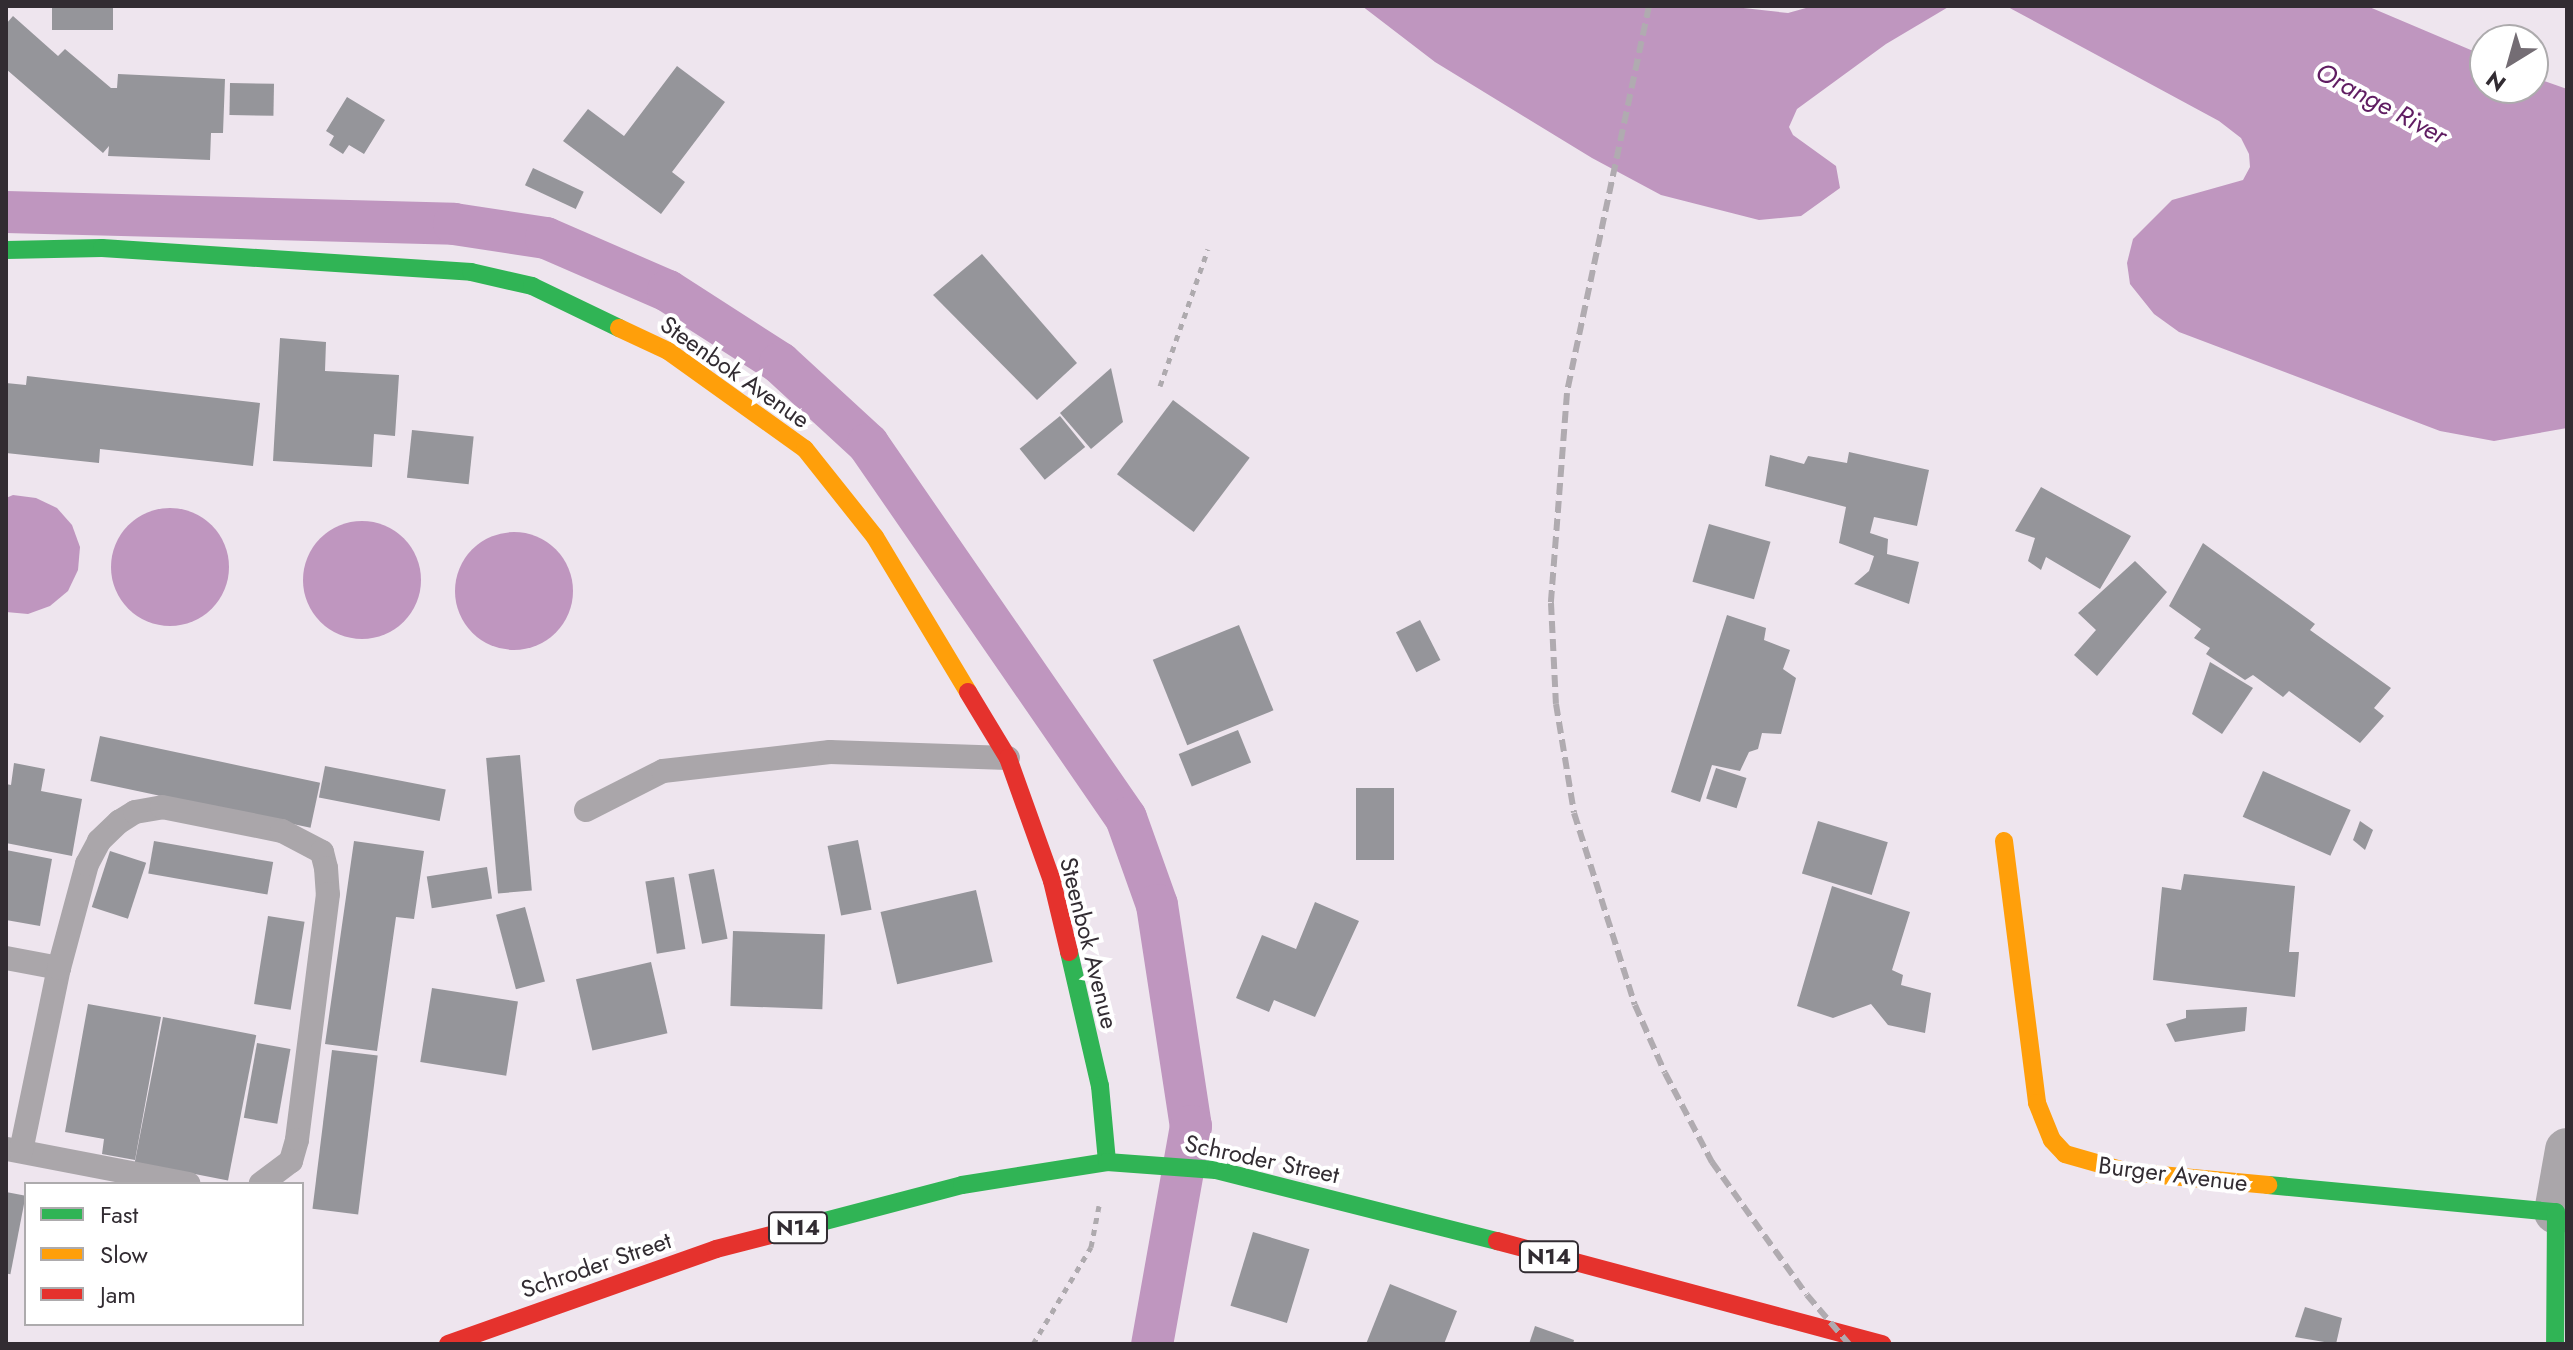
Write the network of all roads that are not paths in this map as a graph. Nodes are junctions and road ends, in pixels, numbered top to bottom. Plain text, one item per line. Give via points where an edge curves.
1 (6, 250) edge
2 (1008, 758) junction
3 (586, 810) dead end
4 (2004, 841) dead end
5 (6, 958) edge
6 (59, 968) junction
7 (14, 1150) edge
8 (2567, 1150) edge
9 (1107, 1162) junction
10 (179, 1182) edge
11 (264, 1182) edge
12 (2556, 1212) junction
13 (448, 1344) edge
14 (1882, 1344) edge
15 (2555, 1344) edge

1 - 2 main road, Steenbok Avenue via 102,248 471,272 532,286 619,323 763,415 838,484 943,645
2 - 3 lane via 830,752 663,771
2 - 9 main road, Steenbok Avenue via 1052,881 1100,1086
4 - 12 main road, Burger Avenue via 2037,1103 2052,1140 2065,1154 2128,1172
5 - 6 lane
6 - 7 lane
6 - 11 lane via 87,864 109,830 135,812 162,807 282,831 322,852 328,894 297,1140 291,1161
7 - 10 lane
8 - 12 street
9 - 13 main road, Schroder Street / N14 via 962,1185 716,1249
9 - 14 main road, Schroder Street / N14 via 1216,1170
12 - 15 main road

